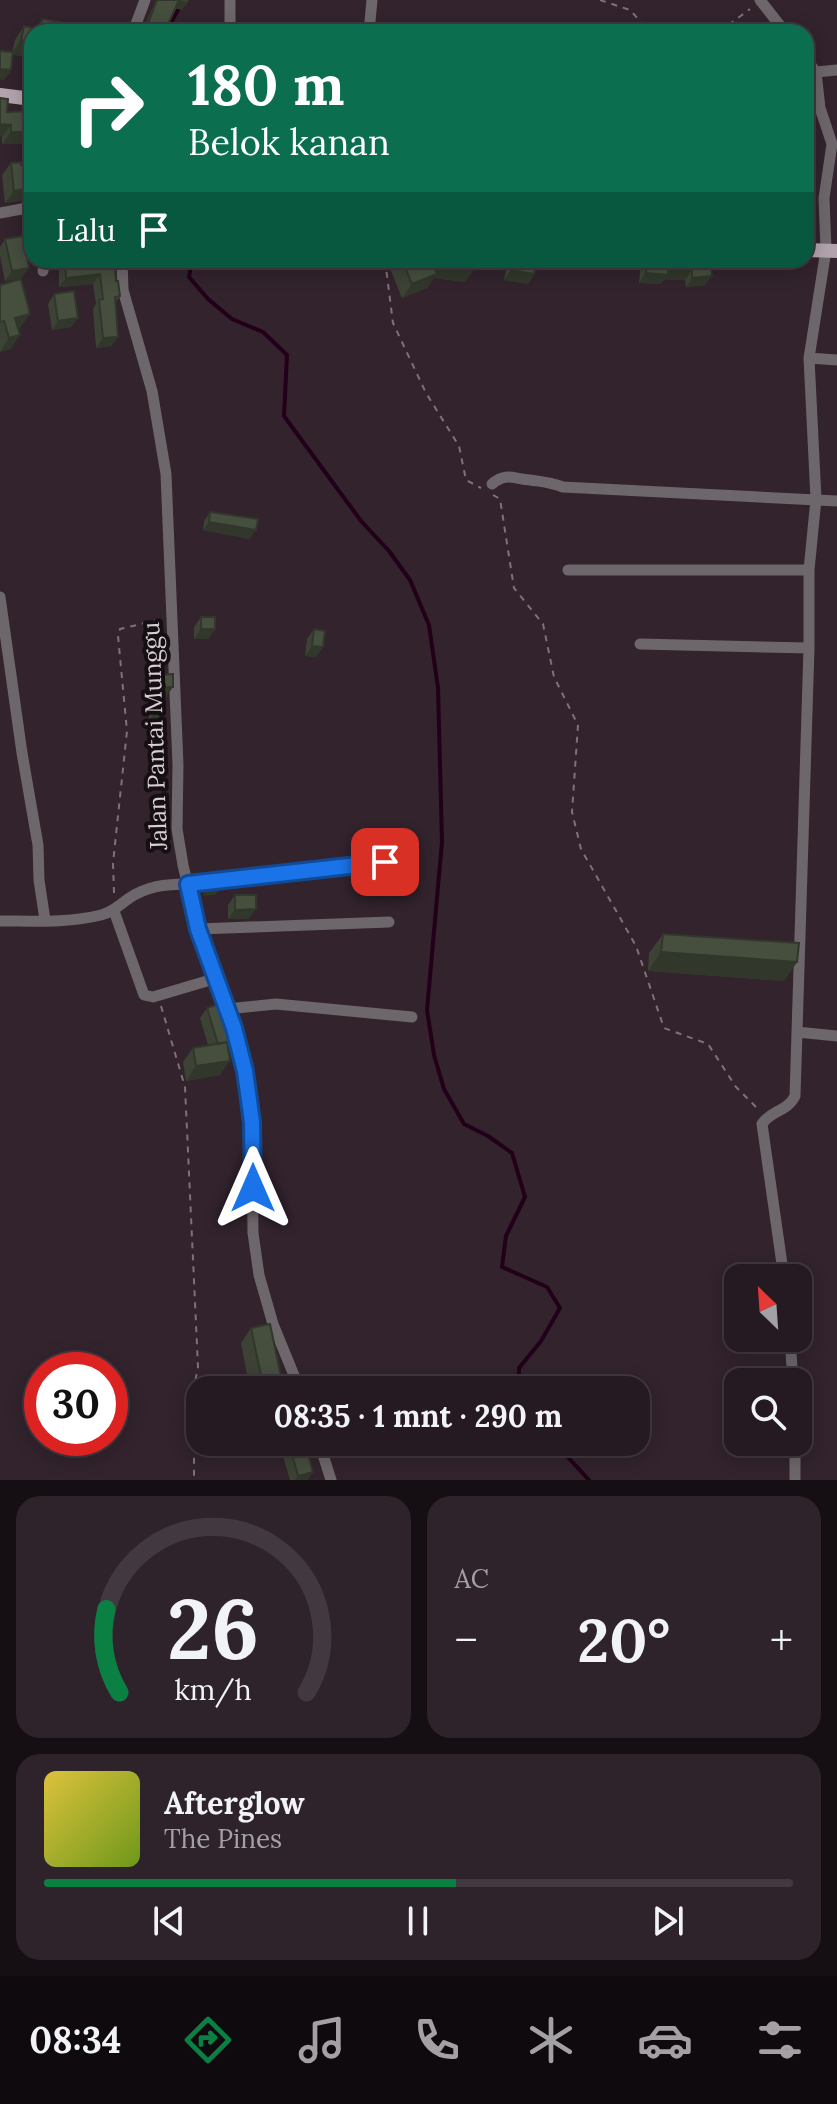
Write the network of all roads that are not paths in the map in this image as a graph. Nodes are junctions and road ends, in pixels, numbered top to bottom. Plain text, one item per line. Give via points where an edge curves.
1 (145, 0) edge
2 (230, 0) edge
3 (372, 0) edge
4 (760, 0) edge
5 (136, 24) edge
6 (230, 24) edge
7 (370, 24) edge
8 (779, 24) edge
9 (814, 69) edge
10 (837, 70) edge
11 (816, 72) junction
12 (0, 95) edge
13 (24, 98) edge
14 (24, 208) edge
15 (0, 213) edge
16 (832, 250) edge
17 (122, 268) edge
18 (809, 358) junction
19 (837, 360) edge
20 (492, 484) dead end
21 (816, 499) junction
22 (837, 501) edge
23 (568, 570) dead end
24 (809, 570) junction
25 (0, 597) edge
26 (640, 644) dead end
27 (809, 648) junction
28 (385, 862) dead end
29 (188, 884) junction
30 (114, 911) junction
31 (45, 920) junction
32 (0, 921) edge
33 (389, 922) dead end
34 (198, 929) junction
35 (217, 978) junction
36 (227, 1009) junction
37 (412, 1017) dead end
38 (797, 1032) junction
39 (837, 1036) edge
40 (782, 1264) edge
41 (294, 1376) edge
42 (323, 1456) edge
43 (795, 1456) edge
44 (331, 1480) edge
45 (795, 1480) edge

1 - 5 street
2 - 6 street
3 - 7 street
4 - 8 street
9 - 11 street
10 - 11 street
11 - 16 street via 832,144 824,198
12 - 13 main road
14 - 15 street
16 - 18 street
17 - 29 street, Jalan Pantai Munggu via 166,474 177,829
18 - 19 street
18 - 21 street
20 - 21 street via 511,476 563,487
21 - 22 street
21 - 24 street
23 - 24 street
24 - 27 street
25 - 31 street
26 - 27 street
27 - 38 street
28 - 29 street
29 - 30 street via 145,889
29 - 34 street, Jalan Pantai Munggu
30 - 31 street
30 - 35 street via 147,997
31 - 32 street
33 - 34 street
34 - 35 street, Jalan Pantai Munggu
35 - 36 street, Jalan Pantai Munggu
36 - 37 street via 276,1004
36 - 41 street, Jalan Pantai Munggu via 245,1071 252,1122 253,1233 259,1275
38 - 39 street
38 - 40 street via 795,1096 762,1124
42 - 44 street
43 - 45 street

